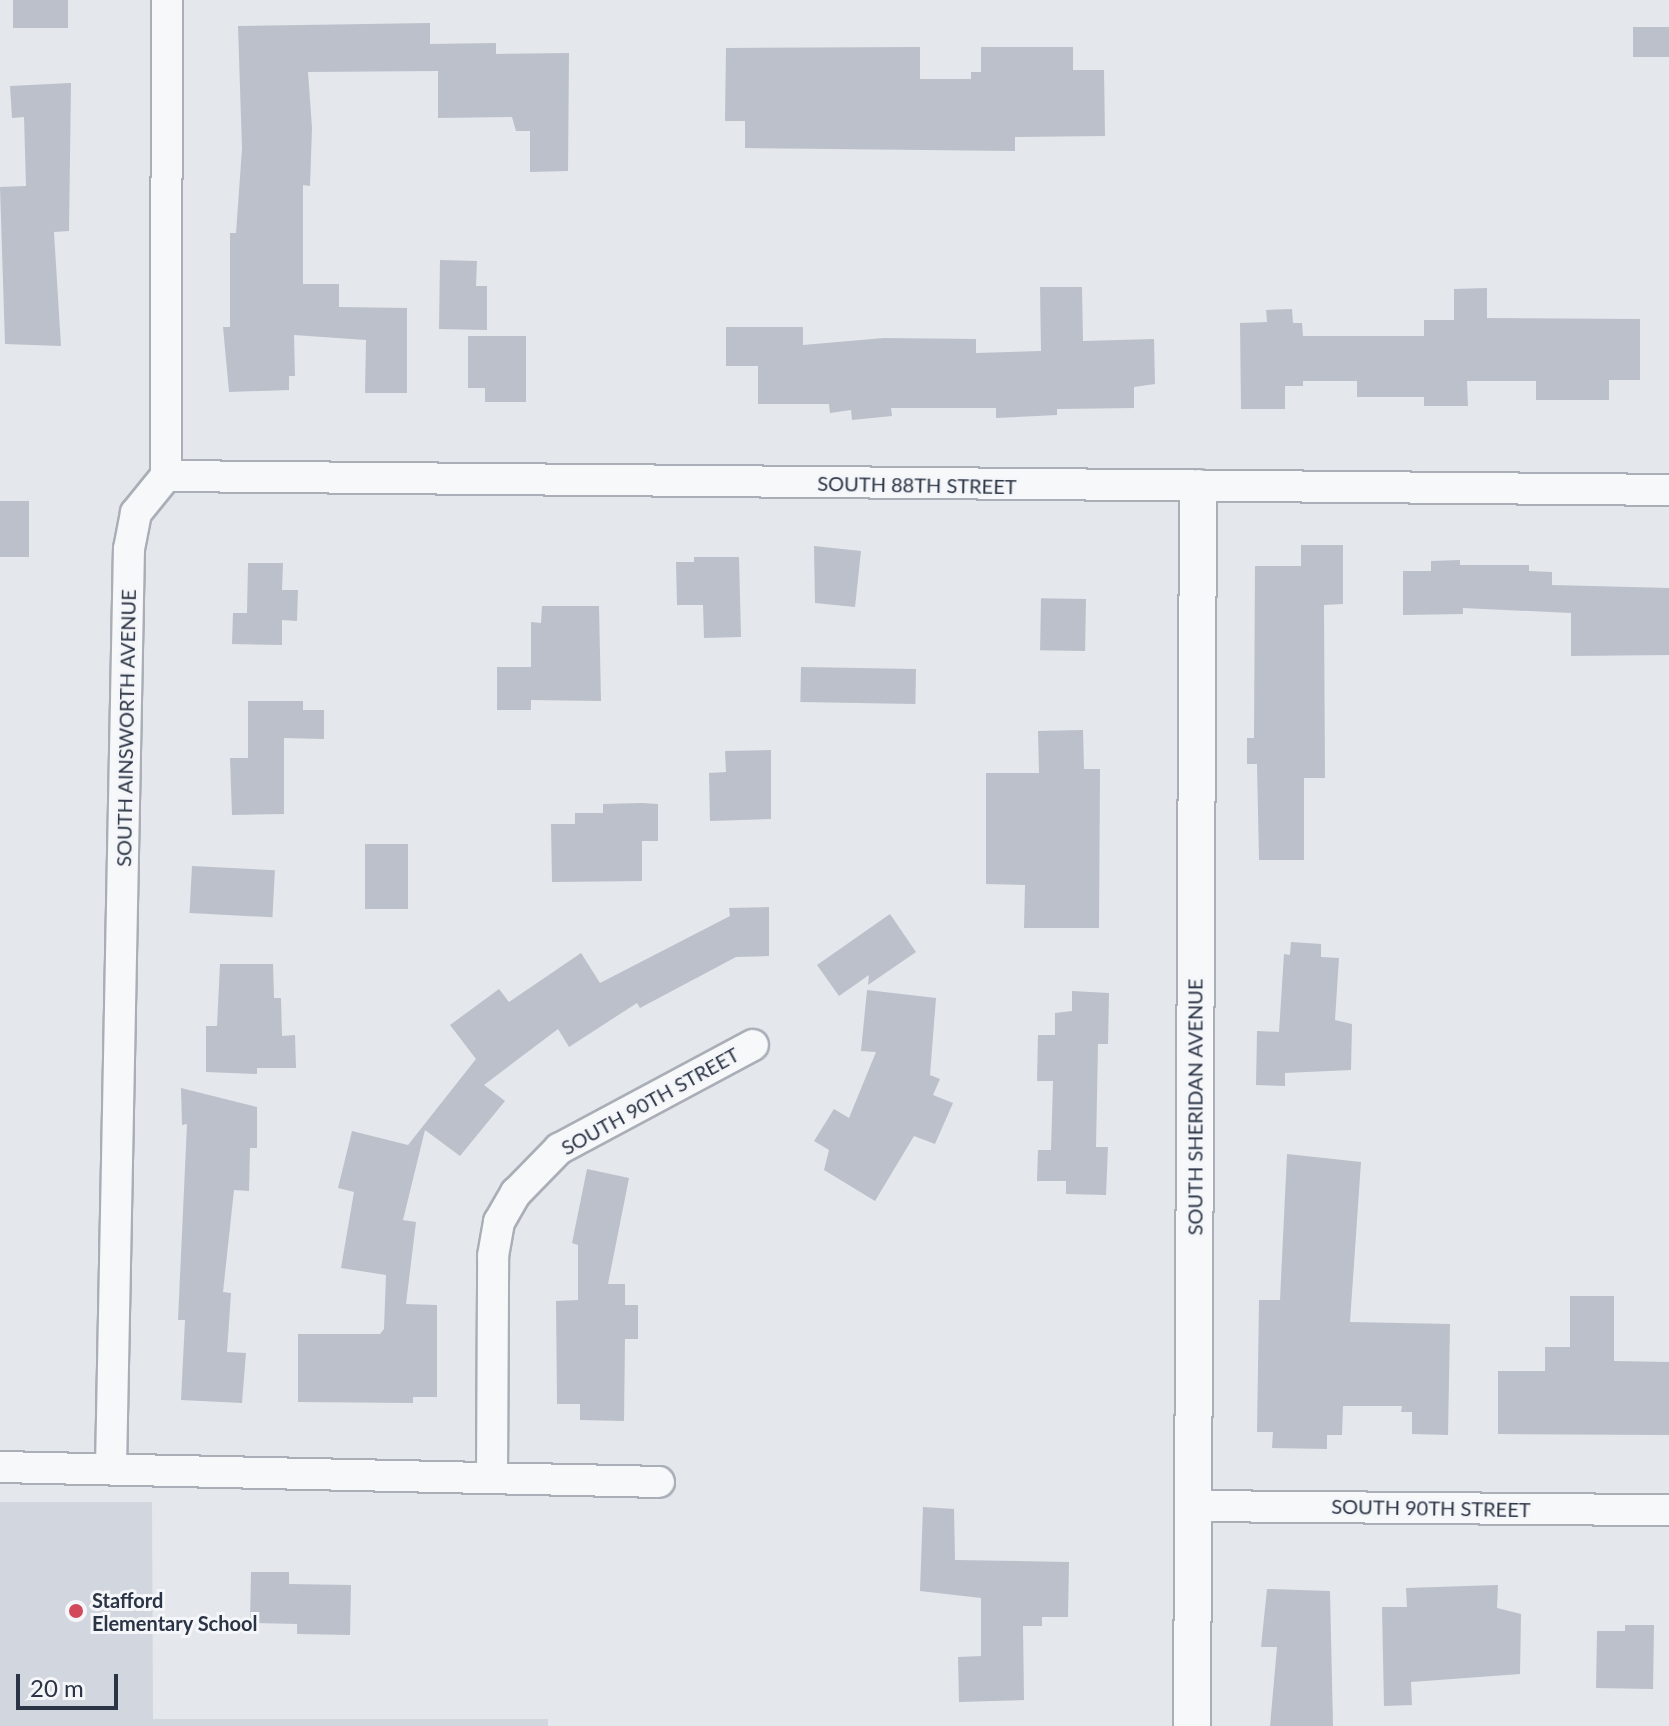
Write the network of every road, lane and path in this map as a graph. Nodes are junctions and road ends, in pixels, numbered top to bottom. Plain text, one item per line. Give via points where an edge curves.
1 (167, 0) edge
2 (166, 476) junction
3 (1198, 488) junction
4 (1669, 490) edge
5 (753, 1045) dead end
6 (0, 1467) edge
7 (111, 1468) junction
8 (492, 1477) junction
9 (659, 1482) dead end
10 (1193, 1506) junction
11 (1669, 1510) edge
12 (1192, 1726) edge

1 - 2 street
2 - 3 street, SOUTH 88TH STREET
2 - 7 street, SOUTH AINSWORTH AVENUE via 136,513 129,549
3 - 4 street, SOUTH 88TH STREET
3 - 10 street, SOUTH SHERIDAN AVENUE
5 - 8 street, SOUTH 90TH STREET via 559,1149 516,1193 499,1222 493,1256
6 - 7 street
7 - 8 street
8 - 9 street
10 - 11 street, SOUTH 90TH STREET
10 - 12 street, SOUTH SHERIDAN AVENUE

